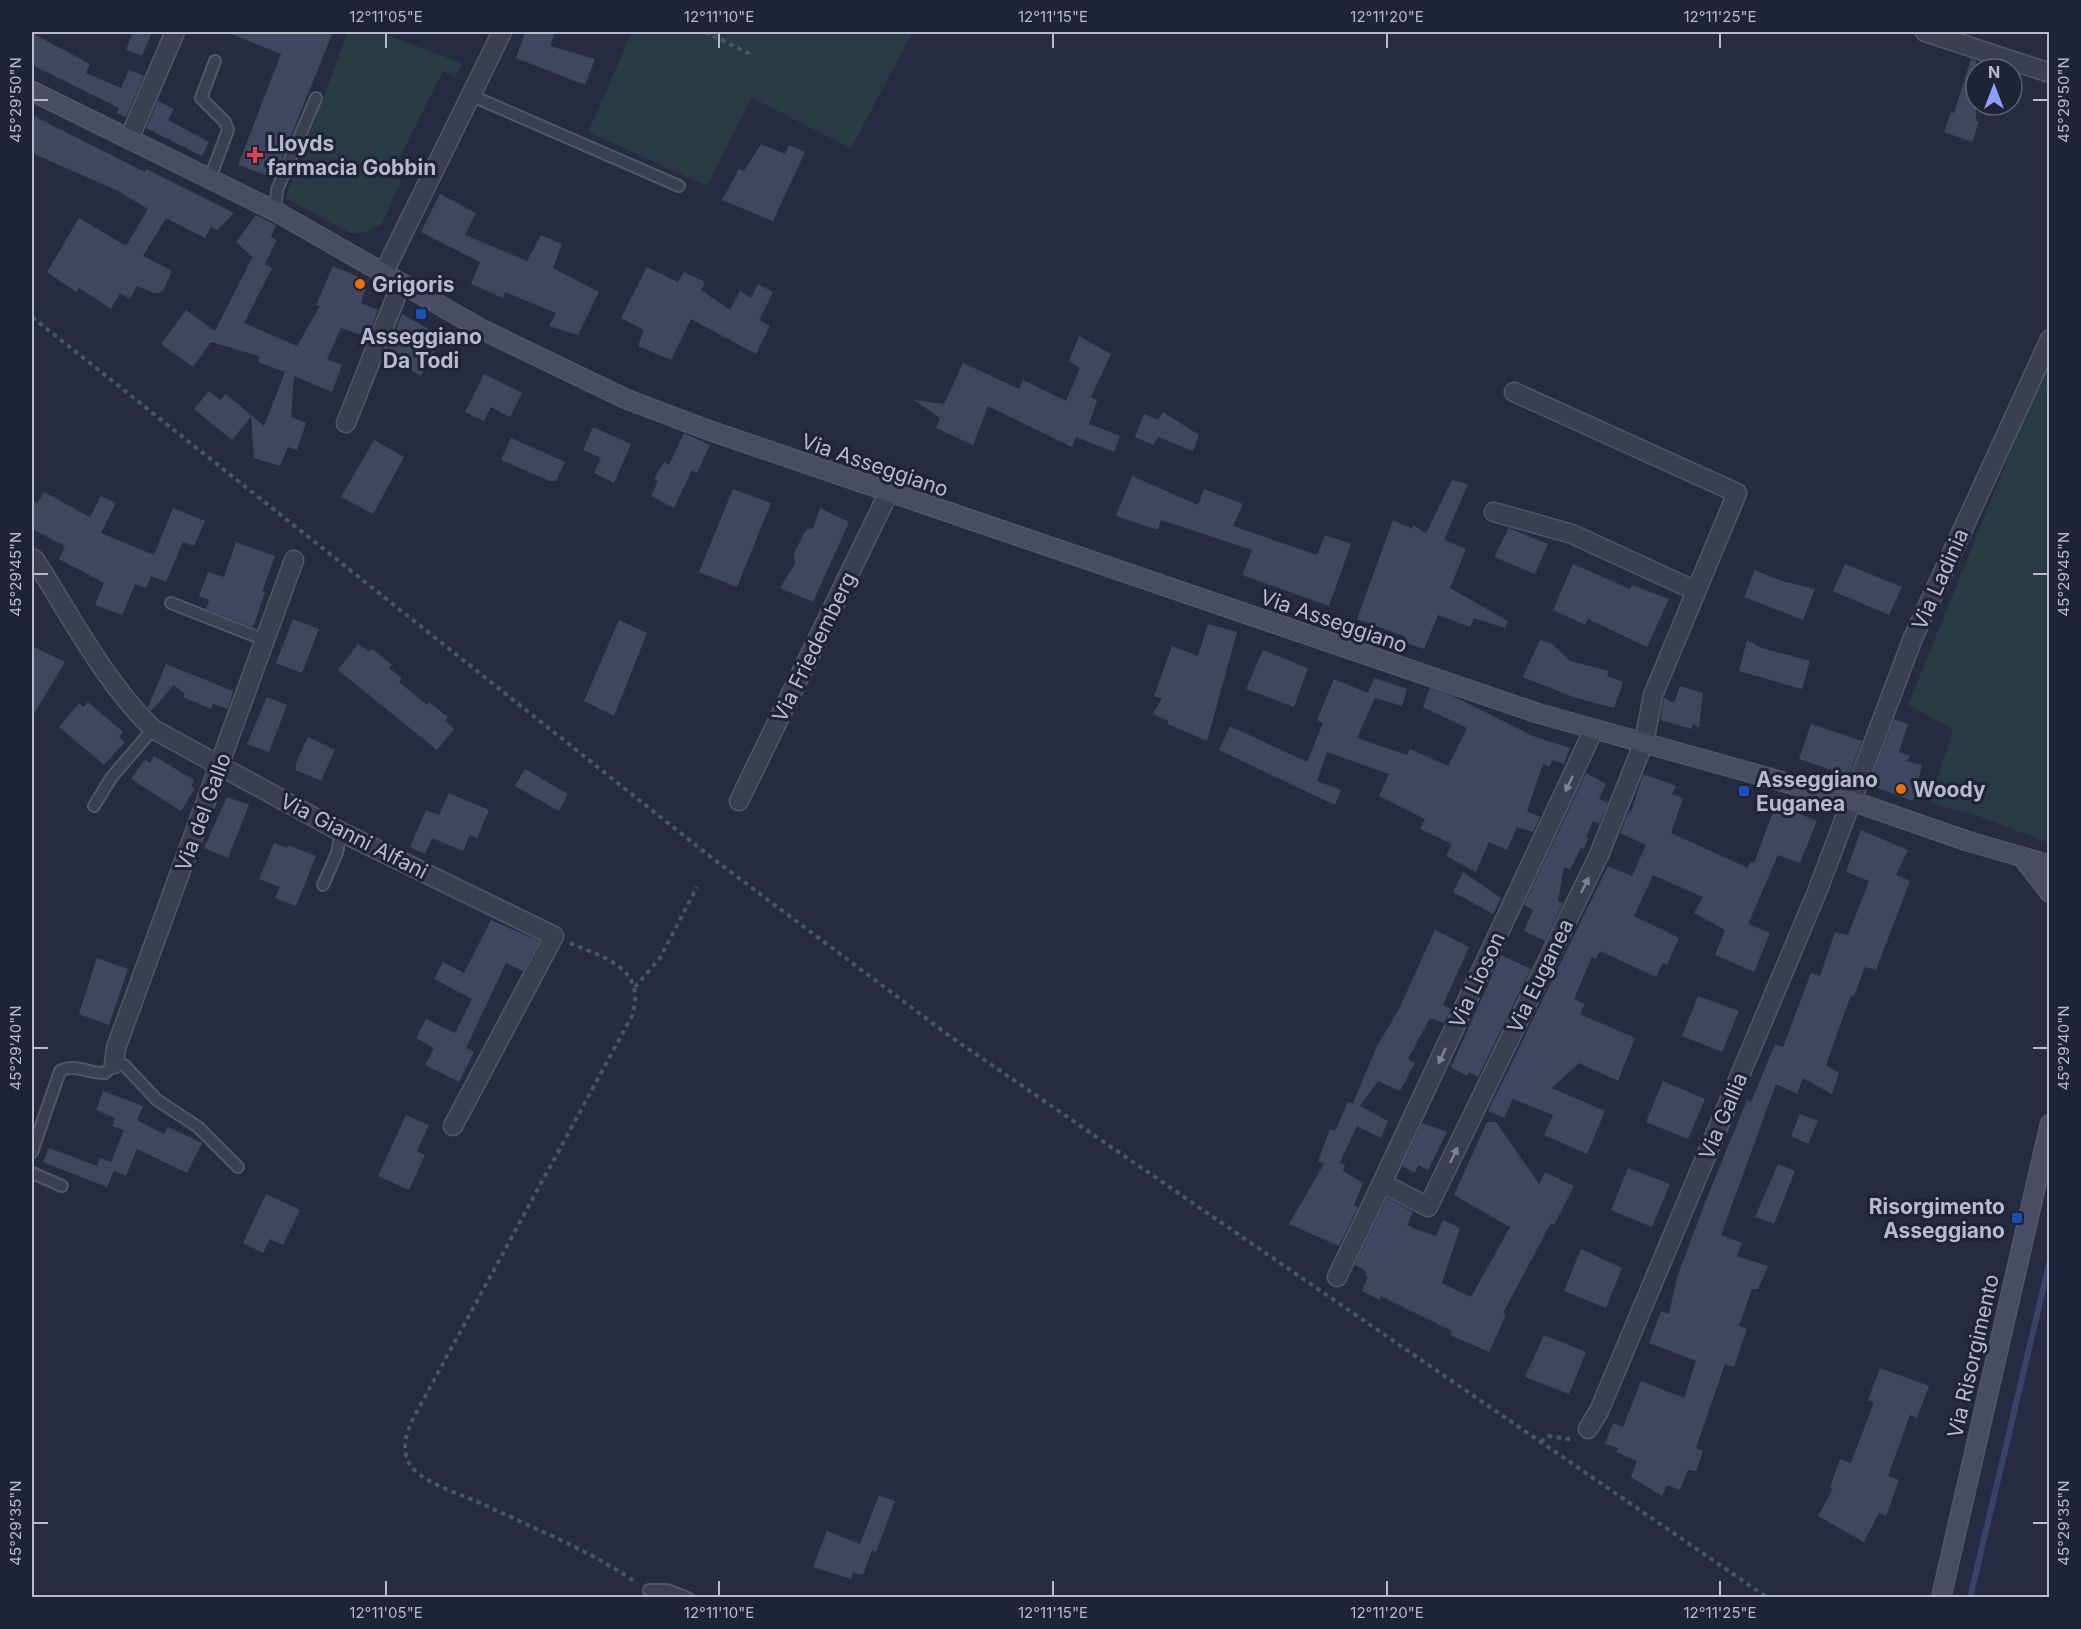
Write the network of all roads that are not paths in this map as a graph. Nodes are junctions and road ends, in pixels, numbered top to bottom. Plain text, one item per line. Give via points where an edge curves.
1 (175, 32) edge
2 (502, 32) edge
3 (1925, 32) edge
4 (216, 61) dead end
5 (2049, 72) edge
6 (32, 91) edge
7 (470, 95) junction
8 (316, 98) dead end
9 (129, 139) junction
10 (210, 178) junction
11 (679, 186) dead end
12 (275, 211) junction
13 (383, 274) junction
14 (401, 284) junction
15 (2049, 339) edge
16 (1514, 392) dead end
17 (346, 423) dead end
18 (888, 494) junction
19 (1494, 512) dead end
20 (294, 560) dead end
21 (33, 561) edge
22 (1696, 591) junction
23 (171, 603) dead end
24 (265, 640) junction
25 (153, 729) junction
26 (1593, 731) junction
27 (1644, 741) junction
28 (221, 765) junction
29 (739, 801) dead end
30 (1852, 801) junction
31 (94, 806) dead end
32 (341, 832) junction
33 (2022, 857) junction
34 (2049, 865) edge
35 (323, 885) dead end
36 (2049, 893) edge
37 (114, 1064) junction
38 (2049, 1124) edge
39 (453, 1125) dead end
40 (32, 1152) edge
41 (238, 1167) dead end
42 (32, 1173) edge
43 (1382, 1183) junction
44 (62, 1186) dead end
45 (1337, 1276) dead end
46 (1588, 1429) road end
47 (649, 1590) road end
48 (688, 1598) edge
49 (1941, 1598) edge

1 - 9 street
2 - 7 street
3 - 5 street
4 - 10 lane via 201,98 228,130
6 - 9 street, Via Asseggiano
7 - 11 lane
7 - 13 street
8 - 12 lane via 278,190
9 - 10 street, Via Asseggiano
10 - 12 street, Via Asseggiano
12 - 13 street, Via Asseggiano
13 - 14 street, Via Asseggiano
14 - 17 street
14 - 18 street, Via Asseggiano via 483,330 626,399
15 - 30 street, Via Ladinia via 1913,638
16 - 22 street via 1737,493
18 - 26 street, Via Asseggiano
18 - 29 street, Via Friedemberg
19 - 22 street via 1572,534
20 - 24 street, Via del Gallo
21 - 25 street, Via Gianni Alfani via 112,682
22 - 27 street via 1653,695
23 - 24 lane
24 - 28 street, Via del Gallo
25 - 28 street, Via Gianni Alfani
25 - 31 lane via 111,778
26 - 27 street, Via Asseggiano
26 -> 43 street, Via Lioson
27 - 30 street, Via Asseggiano
43 -> 27 street, Via Euganea via 1428,1207 1599,855
28 - 32 street, Via Gianni Alfani
28 - 37 street, Via del Gallo via 116,1048
30 - 33 street, Via Asseggiano
30 - 46 street, Via Gallia via 1599,1411
32 - 35 lane
32 - 39 street, Via Gianni Alfani via 555,936
33 - 34 street, Via Asseggiano
33 - 36 street
37 - 40 lane via 105,1072 73,1067 60,1071
37 - 41 lane via 124,1065 157,1100 198,1127
38 - 49 street, Via Risorgimento
42 - 44 lane
43 - 45 street, Via Lioson
47 - 48 lane via 667,1590

